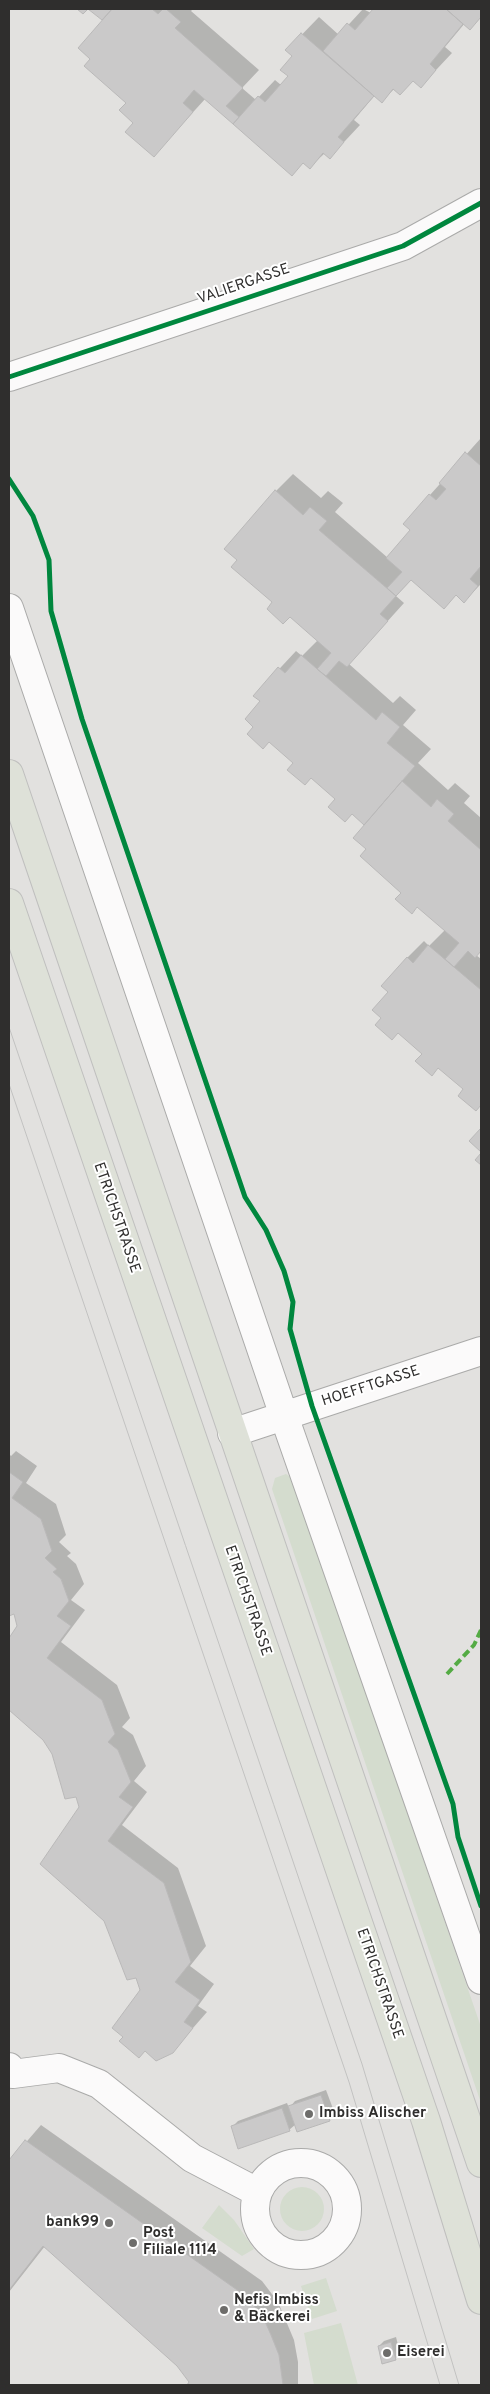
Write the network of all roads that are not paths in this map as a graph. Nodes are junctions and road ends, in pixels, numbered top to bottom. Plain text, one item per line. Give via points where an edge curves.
1 (481, 203) edge
2 (9, 377) edge
3 (9, 608) edge
4 (9, 774) edge
5 (9, 904) edge
6 (481, 1351) edge
7 (284, 1416) junction
8 (232, 1433) junction
9 (481, 1980) edge
10 (10, 2074) edge
11 (481, 2163) edge
12 (257, 2192) dead end
13 (481, 2300) edge

1 - 2 street, VALIERGASSE via 403,246
3 - 7 street
4 - 8 main road
5 - 13 main road, ETRICHSTRASSE via 426,2121
6 - 7 street, HOEFFTGASSE
7 - 8 street, HOEFFTGASSE
7 - 9 street
8 - 11 main road
10 - 12 street via 60,2068 99,2084 192,2158

